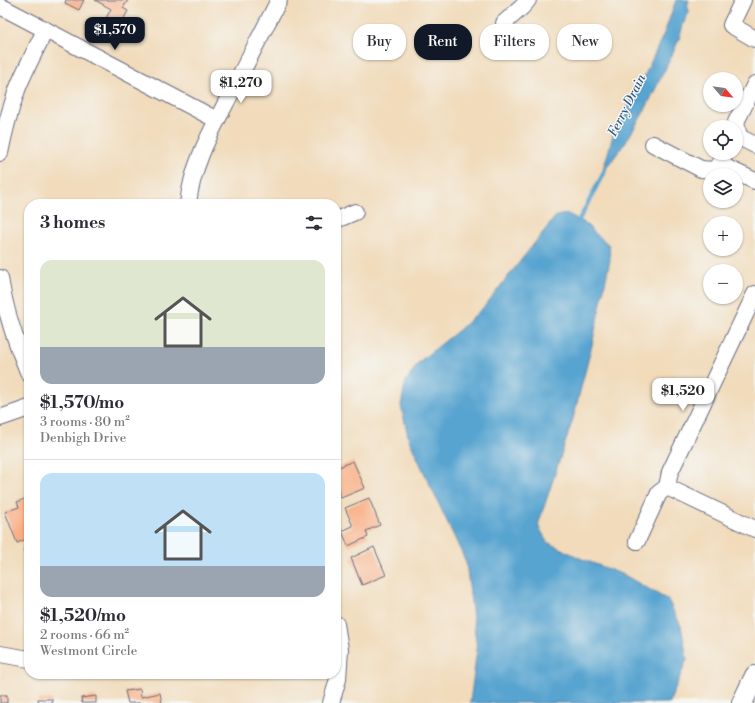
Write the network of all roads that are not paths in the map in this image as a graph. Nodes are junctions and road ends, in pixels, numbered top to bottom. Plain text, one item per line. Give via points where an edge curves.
1 (279, 0) edge
2 (528, 0) edge
3 (743, 0) edge
4 (0, 6) edge
5 (504, 23) dead end
6 (45, 30) junction
7 (755, 39) edge
8 (755, 84) edge
9 (217, 120) junction
10 (737, 120) edge
11 (743, 140) edge
12 (653, 144) dead end
13 (755, 145) edge
14 (0, 153) edge
15 (721, 160) edge
16 (724, 160) edge
17 (755, 181) edge
18 (189, 199) edge
19 (356, 212) dead end
20 (341, 218) edge
21 (0, 278) edge
22 (755, 294) edge
23 (24, 361) edge
24 (24, 410) edge
25 (0, 418) edge
26 (667, 487) junction
27 (755, 529) edge
28 (637, 541) dead end
29 (0, 654) edge
30 (24, 658) edge
31 (338, 679) edge
32 (754, 683) edge
33 (331, 703) edge
34 (742, 703) edge

1 - 9 street
2 - 5 street
3 - 7 street via 731,26
4 - 6 street
6 - 9 street
6 - 14 street via 17,90
8 - 10 street
9 - 18 street via 203,148
11 - 13 street
12 - 15 street via 701,169 713,170
16 - 17 street via 726,168
19 - 20 street
21 - 23 street via 8,314
22 - 26 street via 670,472
24 - 25 street
26 - 27 street
26 - 28 street via 659,493
29 - 30 street
31 - 33 street
32 - 34 main road

